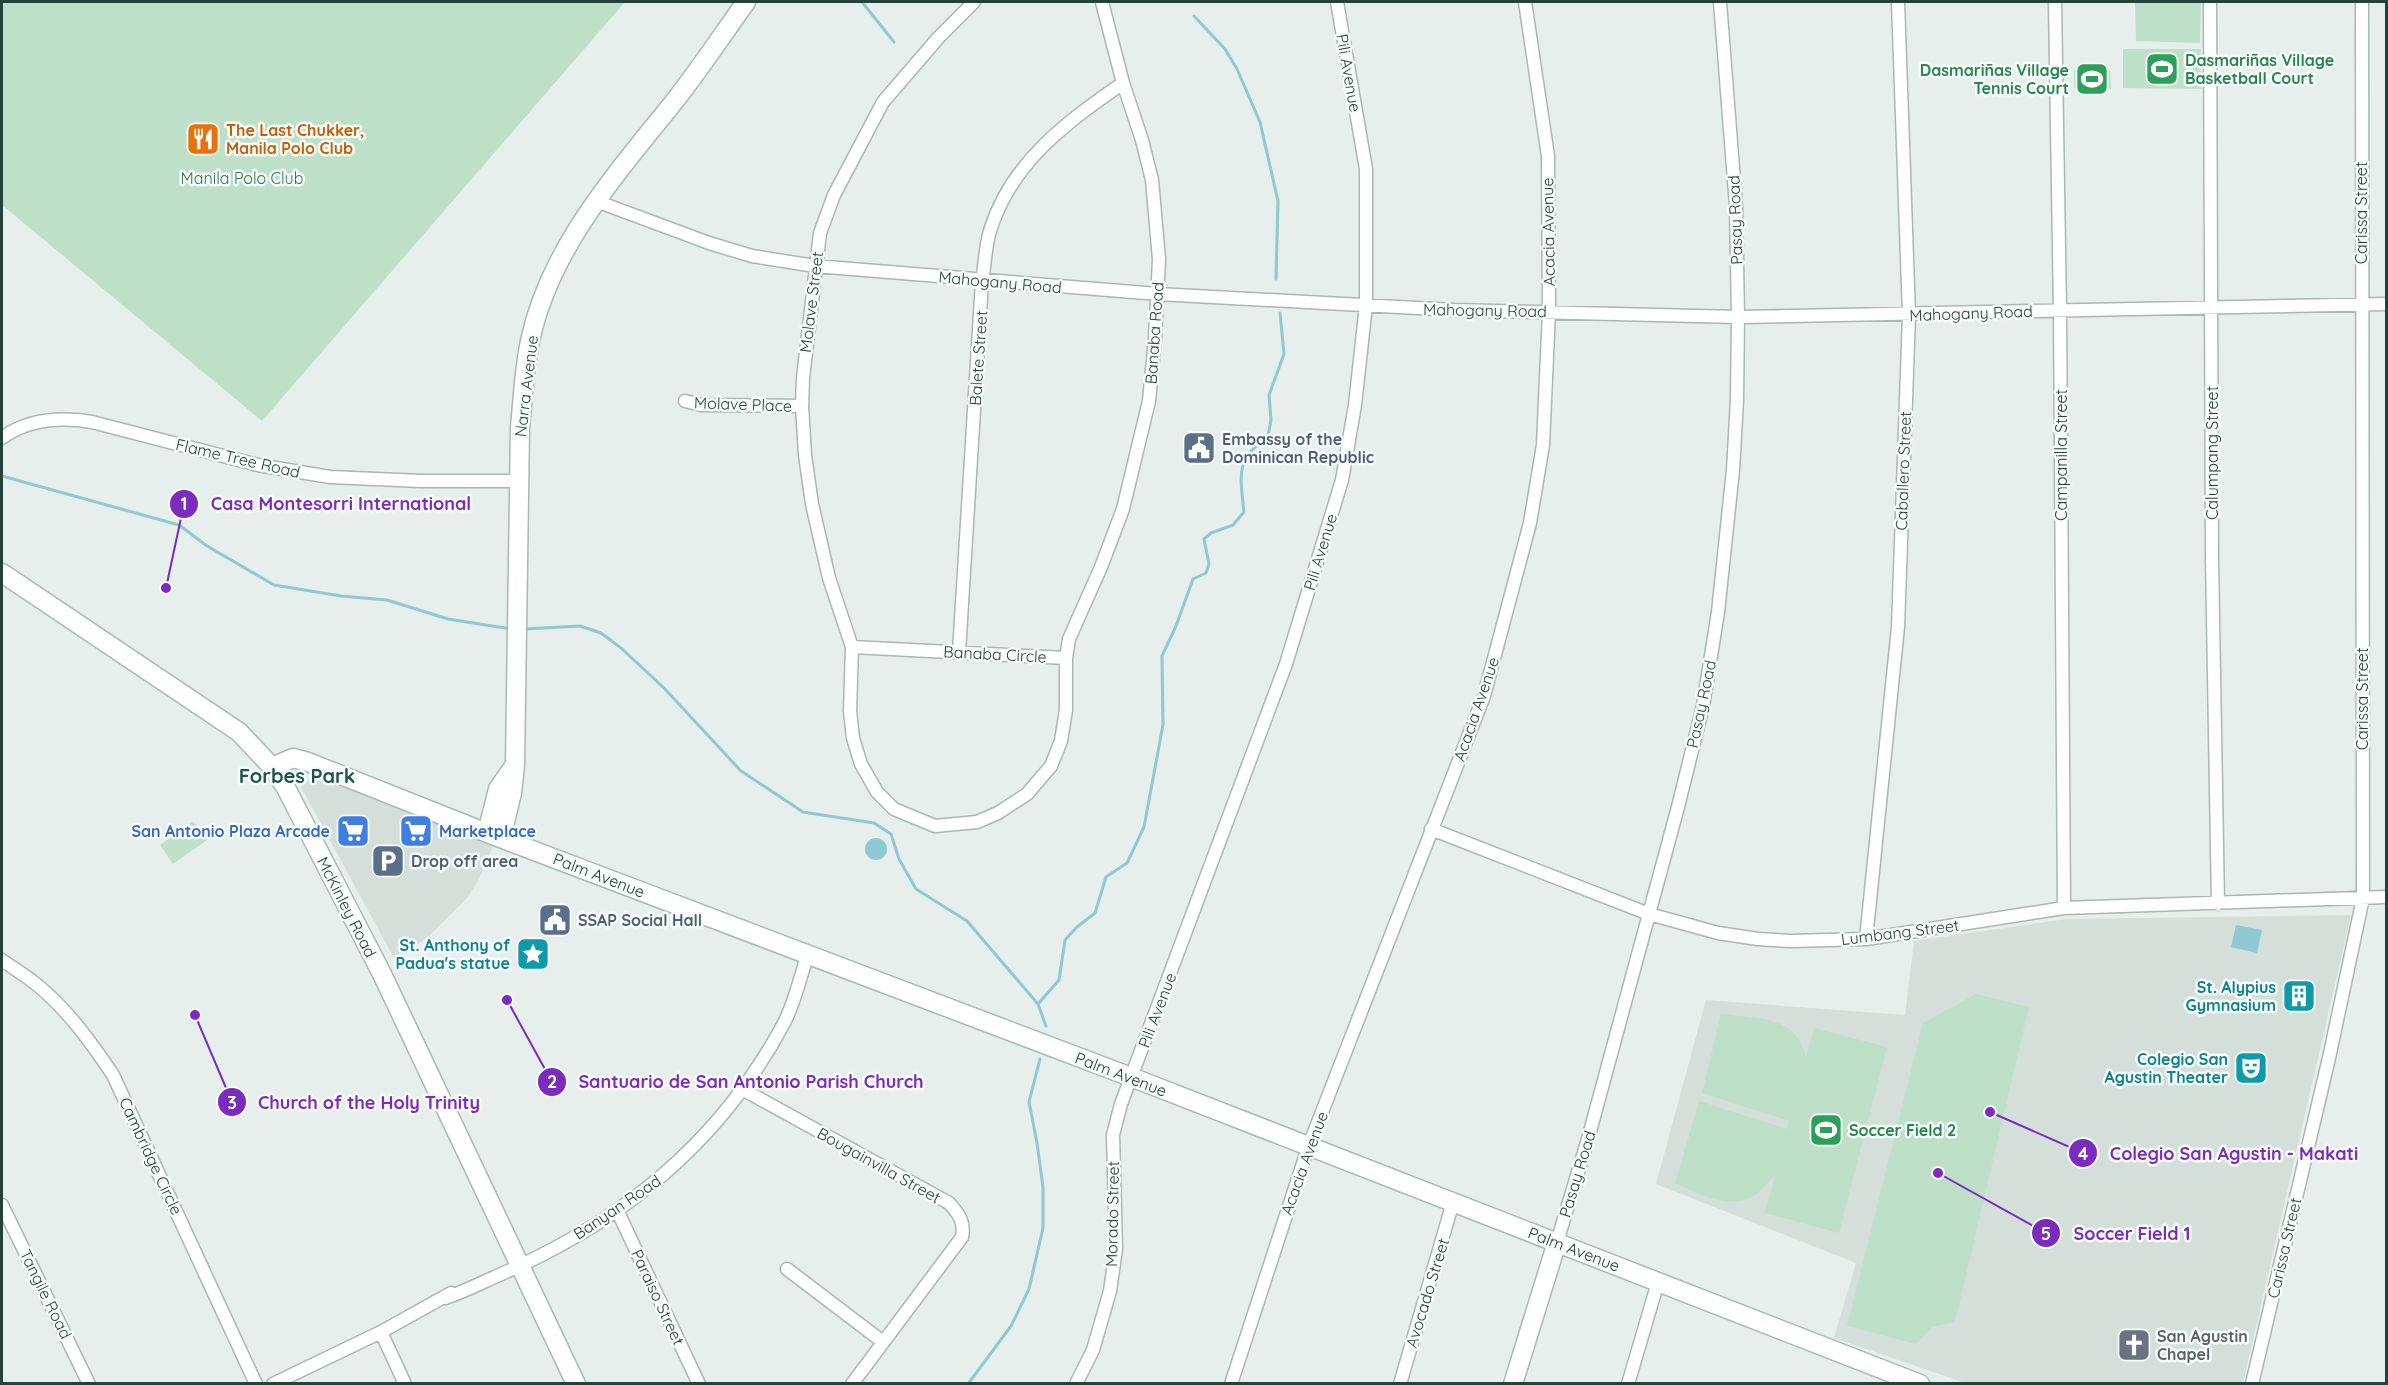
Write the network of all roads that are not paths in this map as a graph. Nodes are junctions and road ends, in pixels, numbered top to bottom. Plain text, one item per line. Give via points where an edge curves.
1 (746, 2) edge
2 (974, 2) edge
3 (1102, 2) edge
4 (1337, 2) edge
5 (1525, 2) edge
6 (1720, 2) edge
7 (1898, 2) edge
8 (2055, 2) edge
9 (2210, 2) edge
10 (2362, 2) edge
11 (1123, 83) junction
12 (596, 201) junction
13 (815, 266) junction
14 (982, 281) junction
15 (1158, 294) junction
16 (2360, 304) junction
17 (2386, 304) edge
18 (1366, 305) junction
19 (2212, 308) junction
20 (2060, 310) junction
21 (1549, 311) junction
22 (1909, 315) junction
23 (1738, 317) junction
24 (684, 401) dead end
25 (802, 406) junction
26 (2, 438) edge
27 (518, 481) junction
28 (2, 573) edge
29 (852, 647) junction
30 (959, 652) junction
31 (1066, 658) junction
32 (272, 767) junction
33 (320, 768) junction
34 (285, 788) junction
35 (1431, 829) junction
36 (494, 836) junction
37 (2386, 897) edge
38 (2362, 898) junction
39 (2218, 904) junction
40 (2064, 908) junction
41 (1649, 914) junction
42 (1866, 939) junction
43 (808, 954) junction
44 (2, 960) edge
45 (1131, 1077) junction
46 (742, 1089) junction
47 (1308, 1148) junction
48 (1454, 1202) junction
49 (2, 1204) edge
50 (617, 1210) junction
51 (1557, 1242) junction
52 (521, 1265) junction
53 (787, 1269) dead end
54 (1658, 1282) junction
55 (381, 1332) junction
56 (883, 1341) junction
57 (89, 1383) edge
58 (256, 1383) edge
59 (273, 1383) edge
60 (405, 1383) edge
61 (576, 1383) edge
62 (699, 1383) edge
63 (852, 1383) edge
64 (1076, 1383) edge
65 (1231, 1383) edge
66 (1400, 1383) edge
67 (1513, 1383) edge
68 (1628, 1383) edge
69 (1920, 1383) edge
70 (2252, 1383) edge

1 - 12 street, Narra Avenue via 688,84
2 - 13 street, Molave Street via 939,36 883,102 834,195 820,233
3 - 11 street, Banaba Road
4 - 18 street, Pili Avenue via 1366,169
5 - 21 street, Acacia Avenue via 1548,156
6 - 23 street, Pasay Road via 1736,206
7 - 22 street, Caballero Street
8 - 20 street, Campanilla Street
9 - 19 street, Calumpang Street
10 - 16 street, Carissa Street
11 - 14 street, Balete Street via 1064,125 1021,170 990,231
11 - 15 street, Banaba Road via 1152,180 1160,259
12 - 13 street, Mahogany Road via 752,256
12 - 27 street, Narra Avenue via 552,276 530,341
13 - 14 street, Mahogany Road
13 - 25 street, Molave Street
14 - 15 street, Mahogany Road
14 - 30 street, Balete Street
15 - 18 street, Mahogany Road
15 - 31 street, Banaba Road via 1149,401 1136,462 1123,509 1069,639
16 - 17 street, Mahogany Road
16 - 19 street, Mahogany Road
16 - 38 street, Carissa Street
18 - 21 street, Mahogany Road
18 - 45 street, Pili Avenue via 1342,480 1290,653
19 - 20 street, Mahogany Road
19 - 39 street, Calumpang Street
20 - 22 street, Mahogany Road
20 - 40 street, Campanilla Street
21 - 23 street, Mahogany Road
21 - 35 street, Acacia Avenue via 1543,445 1530,523 1484,696
22 - 23 street, Mahogany Road
22 - 42 street, Caballero Street via 1898,627
23 - 41 street, Pasay Road via 1733,470 1718,612 1703,706
24 - 25 street, Molave Place via 701,405
25 - 29 street, Molave Street via 812,504 829,578
26 - 27 street, Flame Tree Road via 38,422 76,419 258,465 330,477
27 - 36 street, Narra Avenue via 514,765 512,794
28 - 32 street, McKinley Road via 239,732
29 - 30 street, Banaba Circle
29 - 31 street, Banaba Circle via 850,711 861,764 877,792 894,810 935,826 977,822 998,813 1041,780 1061,741 1066,710
30 - 31 street, Banaba Circle
32 - 33 street, Palm Avenue via 293,758
32 - 34 street, McKinley Road
33 - 34 street via 299,770 291,775
33 - 36 street, Palm Avenue
34 - 52 street, McKinley Road via 382,974
35 - 41 street, Lumbang Street
35 - 47 street, Acacia Avenue
36 - 43 street, Palm Avenue
37 - 38 street, Lumbang Street
38 - 39 street, Lumbang Street
38 - 70 street, Carissa Street via 2329,1058
39 - 40 street, Lumbang Street
40 - 42 street, Lumbang Street
41 - 42 street, Lumbang Street via 1718,933 1758,939
41 - 51 street, Pasay Road
43 - 45 street, Palm Avenue
43 - 46 street, Banyan Road via 784,1022
44 - 58 street, Cambridge Circle via 36,984 72,1018 113,1075
45 - 47 street, Palm Avenue
45 - 64 street, Morado Street via 1113,1135 1116,1249 1110,1291 1093,1350
46 - 50 street, Banyan Road via 674,1166
46 - 56 street, Bougainvilla Street via 949,1203 960,1216 962,1237
47 - 48 street, Palm Avenue
47 - 65 street, Acacia Avenue
48 - 51 street, Palm Avenue
48 - 66 street, Avocado Street
49 - 57 street, Tangile Road
50 - 52 street, Banyan Road
50 - 62 street, Paraiso Street
51 - 54 street, Palm Avenue
51 - 67 street, Pasay Road
52 - 55 street, Banyan Road via 456,1289
52 - 61 street, McKinley Road
53 - 56 street
54 - 68 street
54 - 69 street, Palm Avenue
55 - 59 street, Banyan Road
55 - 60 street
56 - 63 street, Bougainvilla Street

